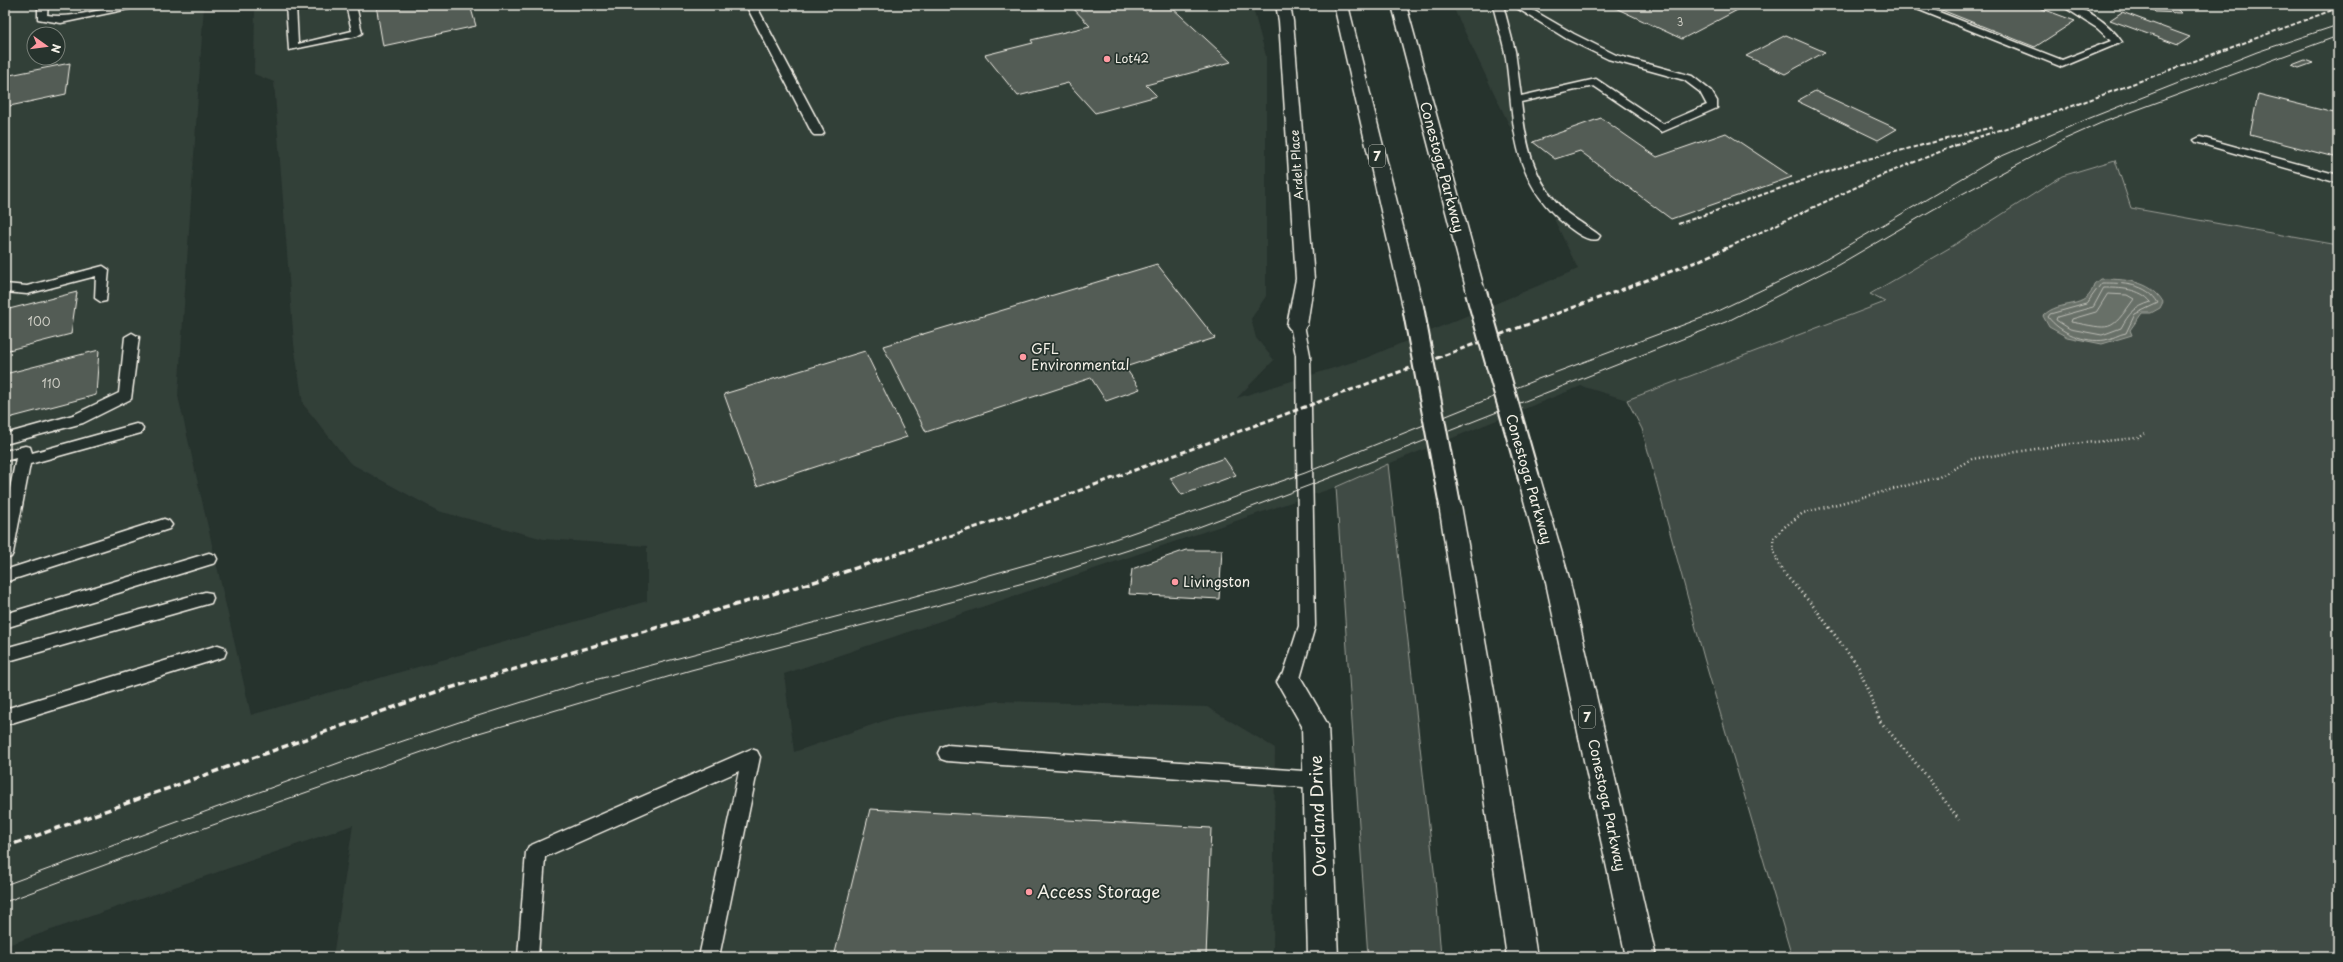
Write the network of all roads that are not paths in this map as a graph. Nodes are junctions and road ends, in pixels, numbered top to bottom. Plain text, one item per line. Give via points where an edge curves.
1 (43, 5) edge
2 (133, 5) edge
3 (291, 5) edge
4 (351, 5) edge
5 (751, 5) edge
6 (1283, 5) edge
7 (1341, 5) edge
8 (1399, 5) edge
9 (1498, 5) edge
10 (1518, 5) edge
11 (1912, 5) edge
12 (2066, 5) edge
13 (1516, 100) junction
14 (818, 133) dead end
15 (2200, 140) dead end
16 (2338, 179) edge
17 (1594, 236) dead end
18 (5, 288) edge
19 (101, 298) dead end
20 (1297, 325) joint
21 (132, 337) dead end
22 (136, 429) dead end
23 (5, 439) edge
24 (5, 456) edge
25 (23, 461) junction
26 (164, 525) dead end
27 (5, 553) edge
28 (209, 559) dead end
29 (5, 576) edge
30 (205, 598) dead end
31 (5, 621) edge
32 (218, 652) dead end
33 (5, 654) edge
34 (1290, 682) joint
35 (5, 717) edge
36 (947, 753) dead end
37 (1317, 780) junction
38 (528, 957) edge
39 (709, 957) edge
40 (1323, 957) edge
41 (1522, 957) edge
42 (1641, 957) edge

1 - 2 lane via 42,17 61,20
3 - 4 lane via 293,48 356,33
5 - 14 lane
6 - 20 main road, Ardelt Place via 1305,279
7 - 41 main road, 7, bridge via 1413,307 1450,505
8 - 42 main road, Conestoga Parkway / 7, bridge via 1476,292 1557,578
9 - 13 lane via 1510,57
10 - 13 lane via 1572,37 1625,62 1686,77 1711,96 1713,106 1662,129 1596,82
11 - 12 lane via 2062,64 2116,42 2112,35 2095,21
13 - 17 lane via 1526,168 1540,194 1584,233
15 - 16 lane
18 - 19 lane via 28,290 103,270
20 - 34 lane via 1303,355 1307,626
21 - 23 lane via 126,396 78,419
22 - 25 lane
24 - 25 lane via 25,451
25 - 27 lane
26 - 29 lane
28 - 31 lane
30 - 33 lane
32 - 35 lane
34 - 37 main road, Overland Drive via 1315,725
36 - 37 lane
37 - 40 main road, Overland Drive
38 - 39 lane via 536,852 751,756

